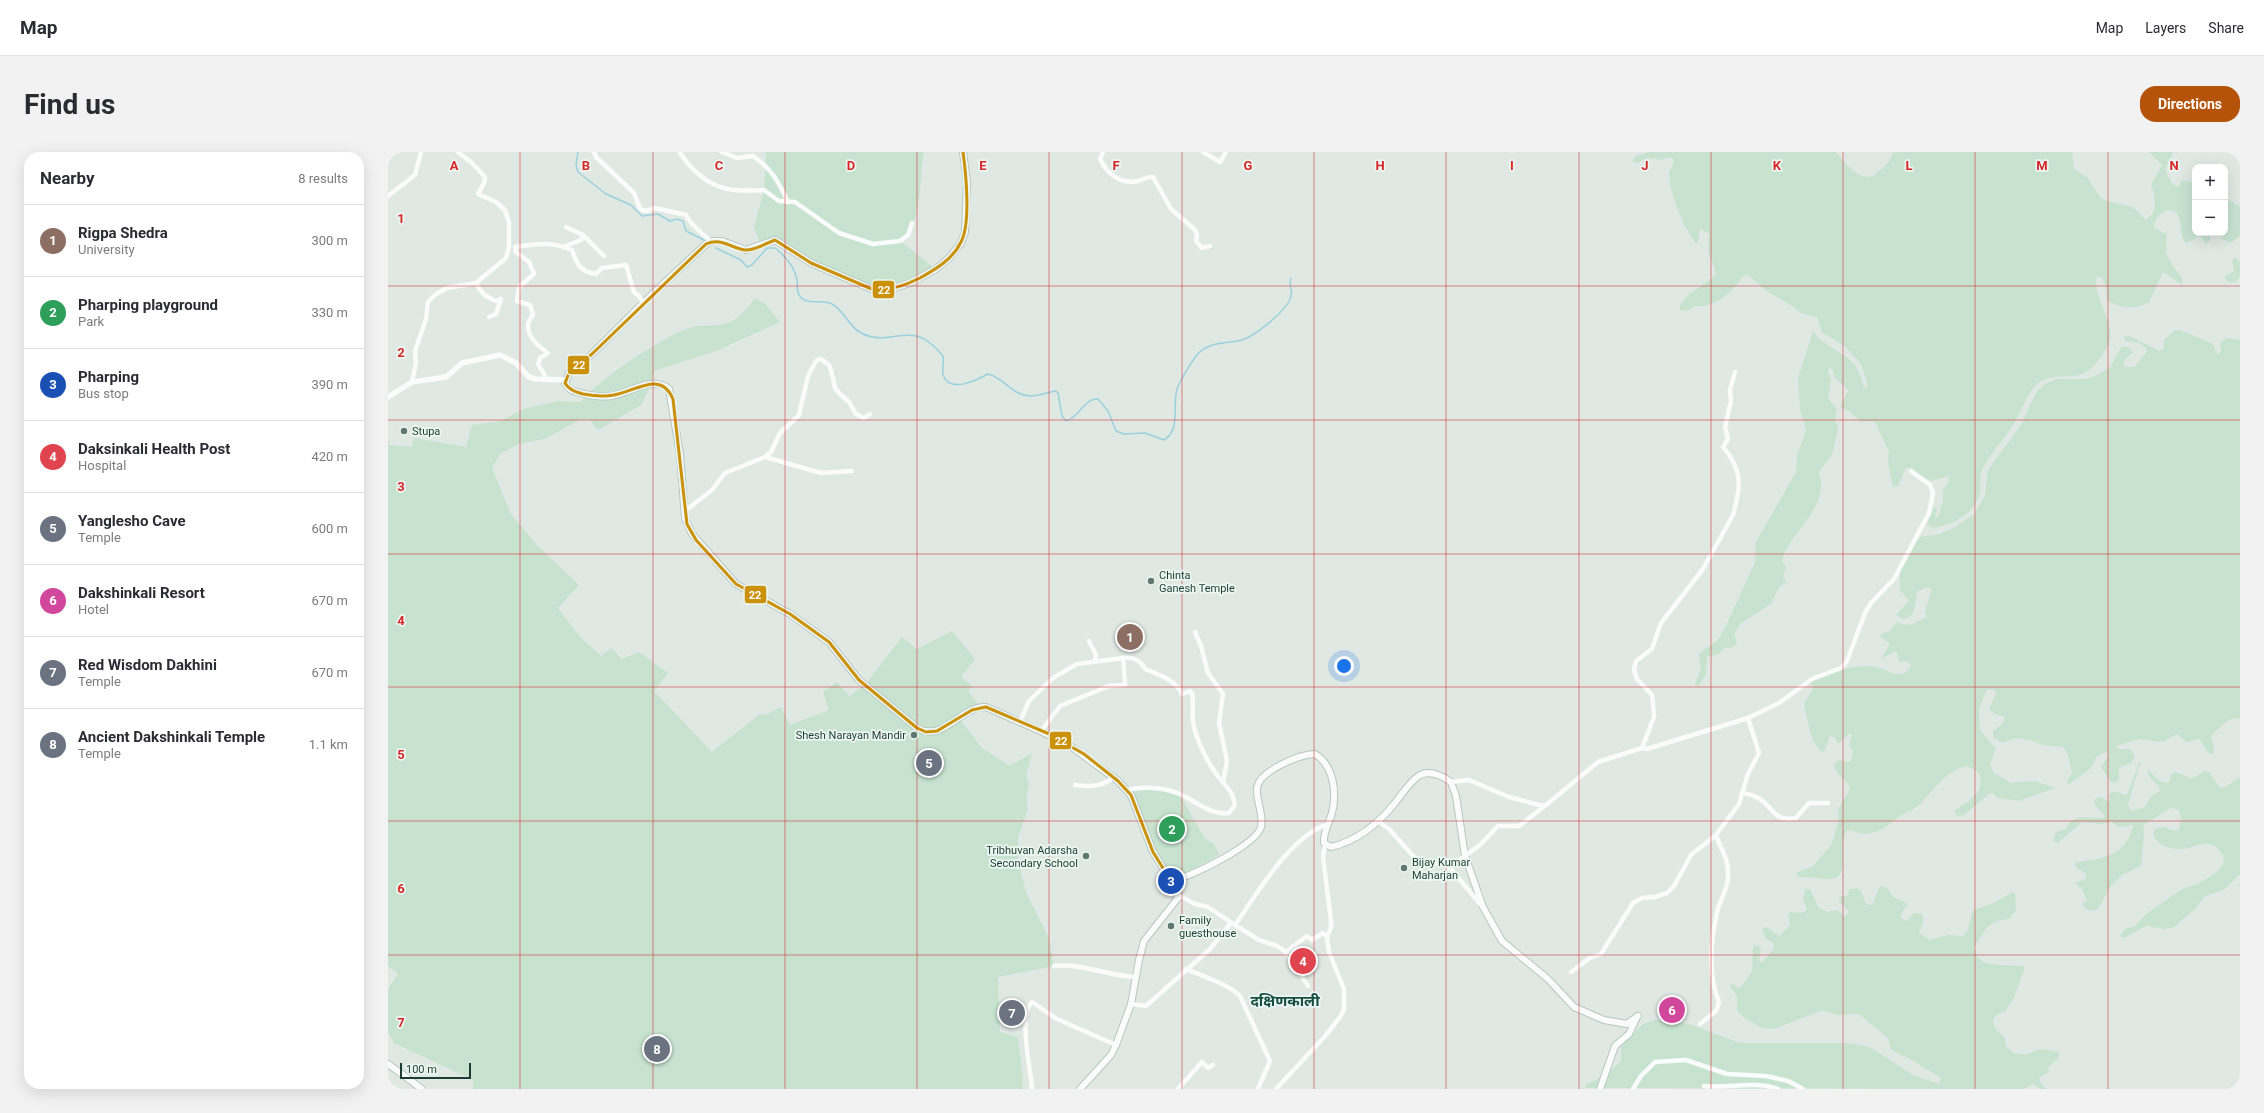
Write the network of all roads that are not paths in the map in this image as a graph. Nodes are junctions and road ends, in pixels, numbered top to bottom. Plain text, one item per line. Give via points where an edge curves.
1 (421, 152) edge
2 (458, 152) edge
3 (594, 152) edge
4 (680, 152) edge
5 (722, 152) edge
6 (963, 152) edge
7 (1103, 152) edge
8 (1203, 152) edge
9 (1226, 152) edge
10 (388, 196) edge
11 (788, 202) junction
12 (912, 223) dead end
13 (566, 227) dead end
14 (583, 236) junction
15 (711, 242) junction
16 (1210, 246) dead end
17 (509, 247) junction
18 (515, 247) junction
19 (563, 247) junction
20 (604, 256) dead end
21 (476, 283) junction
22 (643, 303) junction
23 (488, 317) dead end
24 (1735, 372) dead end
25 (547, 379) junction
26 (565, 380) junction
27 (412, 382) junction
28 (388, 397) edge
29 (870, 414) dead end
30 (765, 457) junction
31 (852, 470) dead end
32 (1911, 471) dead end
33 (685, 511) junction
34 (1195, 632) dead end
35 (1089, 641) dead end
36 (1123, 658) junction
37 (1095, 661) junction
38 (1748, 718) junction
39 (1020, 722) junction
40 (1041, 731) junction
41 (1642, 748) junction
42 (1114, 777) junction
43 (1223, 782) junction
44 (1451, 782) junction
45 (1075, 785) dead end
46 (1127, 790) junction
47 (1742, 793) junction
48 (1828, 803) dead end
49 (1546, 804) junction
50 (1378, 821) junction
51 (1326, 825) junction
52 (1716, 835) junction
53 (1325, 845) junction
54 (1466, 856) junction
55 (1451, 869) junction
56 (1171, 881) junction
57 (1178, 895) junction
58 (1483, 907) junction
59 (1233, 924) junction
60 (1327, 937) junction
61 (1286, 952) junction
62 (1054, 966) dead end
63 (1186, 969) junction
64 (1571, 972) dead end
65 (1136, 977) junction
66 (1308, 986) dead end
67 (1131, 1004) junction
68 (1700, 1024) dead end
69 (1116, 1045) junction
70 (388, 1064) edge
71 (1213, 1065) dead end
72 (1704, 1086) dead end
73 (422, 1089) edge
74 (1032, 1089) edge
75 (1080, 1089) edge
76 (1178, 1089) edge
77 (1258, 1089) edge
78 (1276, 1089) edge
79 (1600, 1089) edge
80 (1633, 1089) edge
81 (1778, 1089) edge
82 (1803, 1089) edge

1 - 10 street via 415,175
2 - 17 street via 485,177 478,194 496,202 505,210 509,222
3 - 15 street via 596,157 634,193 640,209 646,211 655,208 686,215 691,225
4 - 11 street via 711,185 740,192 764,190 779,201
5 - 11 street via 737,158 753,156 767,165
6 - 15 main road via 967,182 967,220 960,243 950,258 936,269 894,289 874,290 822,269 775,240 746,250 722,241
7 - 16 street via 1100,159 1102,164 1118,180 1133,182 1153,177 1171,209 1194,229 1197,234 1196,241 1202,248
8 - 9 street via 1220,162
11 - 12 street via 794,202 839,233 873,244 900,241 908,235
13 - 14 street
14 - 19 street via 581,240
14 - 20 street
15 - 22 main road
17 - 18 street
17 - 21 street via 506,258
18 - 19 street via 550,243
18 - 25 street via 520,257 529,262 534,274 519,287 517,301 530,304 532,309 533,315 528,328 537,346 548,353 540,358 538,364
19 - 22 street via 572,250 576,264 588,273 596,274 602,268 626,265 634,292
21 - 23 street via 486,297 496,301 501,299 496,314
21 - 27 street via 447,288 428,302 426,320 415,351 416,362
22 - 26 main road via 592,354 569,373
24 - 41 street via 1725,427 1728,439 1723,447 1734,460 1738,472 1739,486 1735,506 1703,569 1660,623 1652,649 1636,661 1634,670 1637,679 1652,695 1654,703 1654,717
25 - 26 street
25 - 27 street via 529,377 516,363 500,355 462,363 446,378
26 - 33 main road via 570,390 594,396 618,395 652,383 662,384 669,389 680,454
27 - 28 street
29 - 30 street via 864,418 856,414 849,402 835,388 828,365 821,359 816,361 808,376 799,415 780,433 771,452
30 - 31 street via 821,473
30 - 33 street via 725,473 712,490
32 - 38 street via 1930,485 1932,493 1929,514 1894,579 1865,613 1847,661 1841,668 1812,679 1779,703
33 - 39 main road via 692,534 736,584 790,614 829,642 859,680 917,728 926,732 937,731 980,707 986,707
34 - 43 street via 1208,673 1223,694 1219,723 1227,761
35 - 37 street via 1096,655
36 - 37 street
36 - 40 street via 1125,685 1108,686 1060,706
36 - 43 street via 1142,662 1145,669 1163,675 1167,681 1180,688 1182,694 1190,691 1192,693 1196,732 1210,767
37 - 39 street via 1076,664 1053,678 1029,701
38 - 41 street via 1678,741
38 - 47 street via 1759,753
39 - 40 main road
40 - 42 main road via 1084,754
41 - 49 street via 1598,762
42 - 45 street via 1097,786
42 - 46 main road
43 - 46 street via 1232,794 1235,805 1229,813 1224,814 1165,789 1150,787
44 - 49 street via 1469,780 1509,797 1539,805
44 - 50 main road via 1436,774 1420,775
44 - 54 main road via 1456,796
46 - 56 main road via 1153,852
47 - 48 street via 1760,799 1772,812 1784,819 1796,818 1809,803
47 - 52 street via 1733,814
49 - 54 street via 1519,826 1498,826
50 - 53 main road via 1356,839 1330,847
50 - 55 street via 1389,829 1414,857 1443,864
51 - 53 main road
51 - 56 main road via 1334,804 1332,779 1327,765 1315,754 1300,757 1261,778 1257,793 1261,827 1254,838 1200,871
51 - 59 street via 1310,832 1298,842 1262,884
52 - 64 street via 1692,855 1674,886 1667,893 1642,898 1633,903 1601,954 1590,958
52 - 68 street via 1719,845 1726,854 1728,879 1717,913 1712,947 1714,990 1719,1002 1716,1011
53 - 60 street via 1323,856 1331,920
54 - 55 street
54 - 58 main road
55 - 58 street
56 - 57 main road
57 - 59 street via 1195,904 1208,907
57 - 65 main road via 1176,902 1157,922 1144,941
58 - 79 main road via 1502,941 1548,979 1574,1006 1604,1020 1627,1024 1638,1016 1632,1031 1615,1046
59 - 61 street via 1259,940
59 - 63 street via 1210,950
60 - 61 street via 1324,933 1312,940 1307,936
60 - 78 street via 1343,985 1344,1009 1326,1035
61 - 66 street
62 - 65 street via 1069,964
63 - 67 street via 1146,1006
63 - 77 street via 1217,984 1225,985 1240,996 1270,1061
65 - 67 main road
67 - 69 main road
69 - 74 street via 1057,1019 1032,1002 1027,1007 1026,1022 1027,1063
69 - 75 main road via 1111,1055
70 - 73 main road
71 - 76 street via 1208,1068 1202,1062
72 - 81 street via 1720,1088 1747,1085
80 - 82 street via 1641,1076 1655,1062 1686,1060 1727,1074 1780,1079

